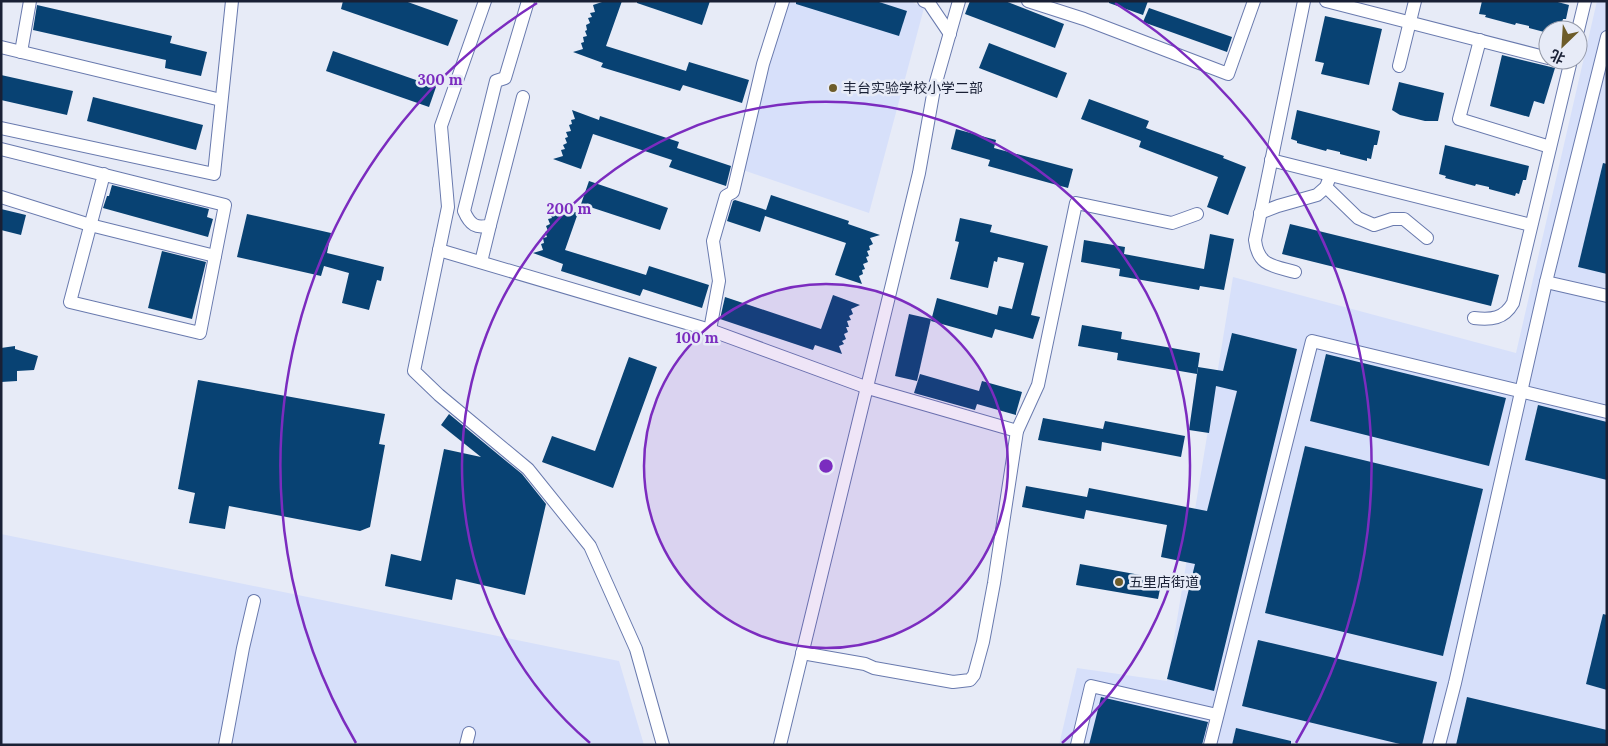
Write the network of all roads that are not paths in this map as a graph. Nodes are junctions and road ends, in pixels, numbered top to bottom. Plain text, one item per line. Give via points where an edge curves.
1 (30, 1) edge
2 (232, 1) edge
3 (485, 1) edge
4 (528, 1) edge
5 (783, 1) edge
6 (924, 1) edge
7 (960, 1) edge
8 (1028, 1) edge
9 (1254, 1) edge
10 (1304, 1) edge
11 (1326, 1) edge
12 (1415, 1) edge
13 (1585, 1) edge
14 (1580, 20) edge
15 (1410, 22) junction
16 (950, 34) junction
17 (1607, 38) edge
18 (1480, 40) junction
19 (1, 47) edge
20 (21, 52) junction
21 (1538, 55) edge
22 (1399, 66) dead end
23 (1564, 70) edge
24 (523, 97) dead end
25 (221, 100) junction
26 (1, 128) edge
27 (1550, 147) junction
28 (1, 150) edge
29 (1271, 160) junction
30 (104, 174) junction
31 (1328, 181) junction
32 (1, 197) edge
33 (1260, 213) junction
34 (1197, 214) dead end
35 (90, 225) junction
36 (490, 225) junction
37 (1531, 225) junction
38 (1427, 238) dead end
39 (439, 250) junction
40 (215, 256) junction
41 (481, 262) junction
42 (1295, 272) dead end
43 (1546, 282) junction
44 (1607, 296) edge
45 (1474, 318) dead end
46 (710, 330) junction
47 (868, 388) junction
48 (1522, 392) junction
49 (1607, 412) edge
50 (1017, 431) junction
51 (254, 601) dead end
52 (802, 654) junction
53 (1217, 715) junction
54 (225, 745) edge
55 (663, 745) edge
56 (780, 745) edge
57 (1078, 745) edge
58 (1210, 745) edge
59 (1439, 745) edge

1 - 20 street
2 - 25 street
3 - 39 street via 441,126 448,207
4 - 36 street via 505,78 496,81 464,211 473,225 482,228
5 - 46 street via 763,64 733,192 726,196 713,241 719,282
6 - 16 street
7 - 16 street
8 - 9 street via 1228,74
10 - 29 street
11 - 15 street
12 - 15 street
13 - 14 street
15 - 18 street
15 - 22 street
16 - 47 street via 934,89 919,173
17 - 43 street
18 - 21 street
18 - 27 street via 1459,119
19 - 20 street
20 - 25 street
23 - 27 street
24 - 36 street
25 - 26 street via 214,174
27 - 37 street
28 - 30 street
29 - 31 street
29 - 33 street
30 - 35 street
30 - 40 street via 225,205
31 - 33 street via 1317,195
31 - 37 street
31 - 38 street via 1358,218 1374,225 1404,219
32 - 35 street
33 - 42 street via 1256,251 1261,259
34 - 50 street via 1172,223 1076,202 1038,385
35 - 40 street
35 - 40 street via 70,302 200,333
36 - 41 street
37 - 45 street via 1509,310 1495,318
39 - 41 street
39 - 55 street via 414,371 528,469 590,546 636,650
41 - 46 street
43 - 44 street
43 - 48 street
46 - 47 street
47 - 50 street
47 - 52 street
48 - 49 street
48 - 53 street via 1312,341
48 - 59 street
50 - 52 street via 983,642 970,680 953,682
51 - 54 street
52 - 56 street
53 - 57 street via 1091,686
53 - 58 street

